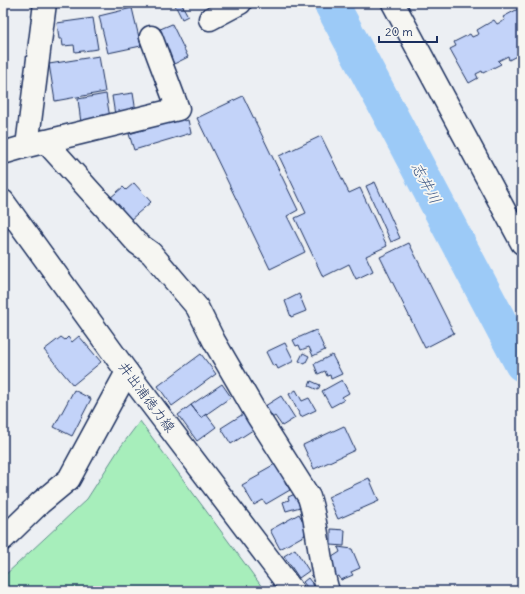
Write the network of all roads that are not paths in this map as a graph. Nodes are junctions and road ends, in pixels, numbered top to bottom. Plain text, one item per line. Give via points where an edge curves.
1 (45, 3) edge
2 (240, 3) edge
3 (394, 3) edge
4 (210, 19) dead end
5 (152, 37) dead end
6 (36, 144) junction
7 (3, 153) edge
8 (3, 201) edge
9 (522, 243) edge
10 (127, 372) junction
11 (3, 539) edge
12 (293, 591) edge
13 (328, 591) edge

1 - 6 street
2 - 4 street
3 - 9 street
5 - 6 street via 178,109
6 - 7 street
6 - 13 street via 137,243 151,253 197,307 229,368 309,497 314,511 320,561
8 - 10 street, 井出浦徳力線
10 - 11 street via 70,479 40,503
10 - 12 street, 井出浦徳力線

